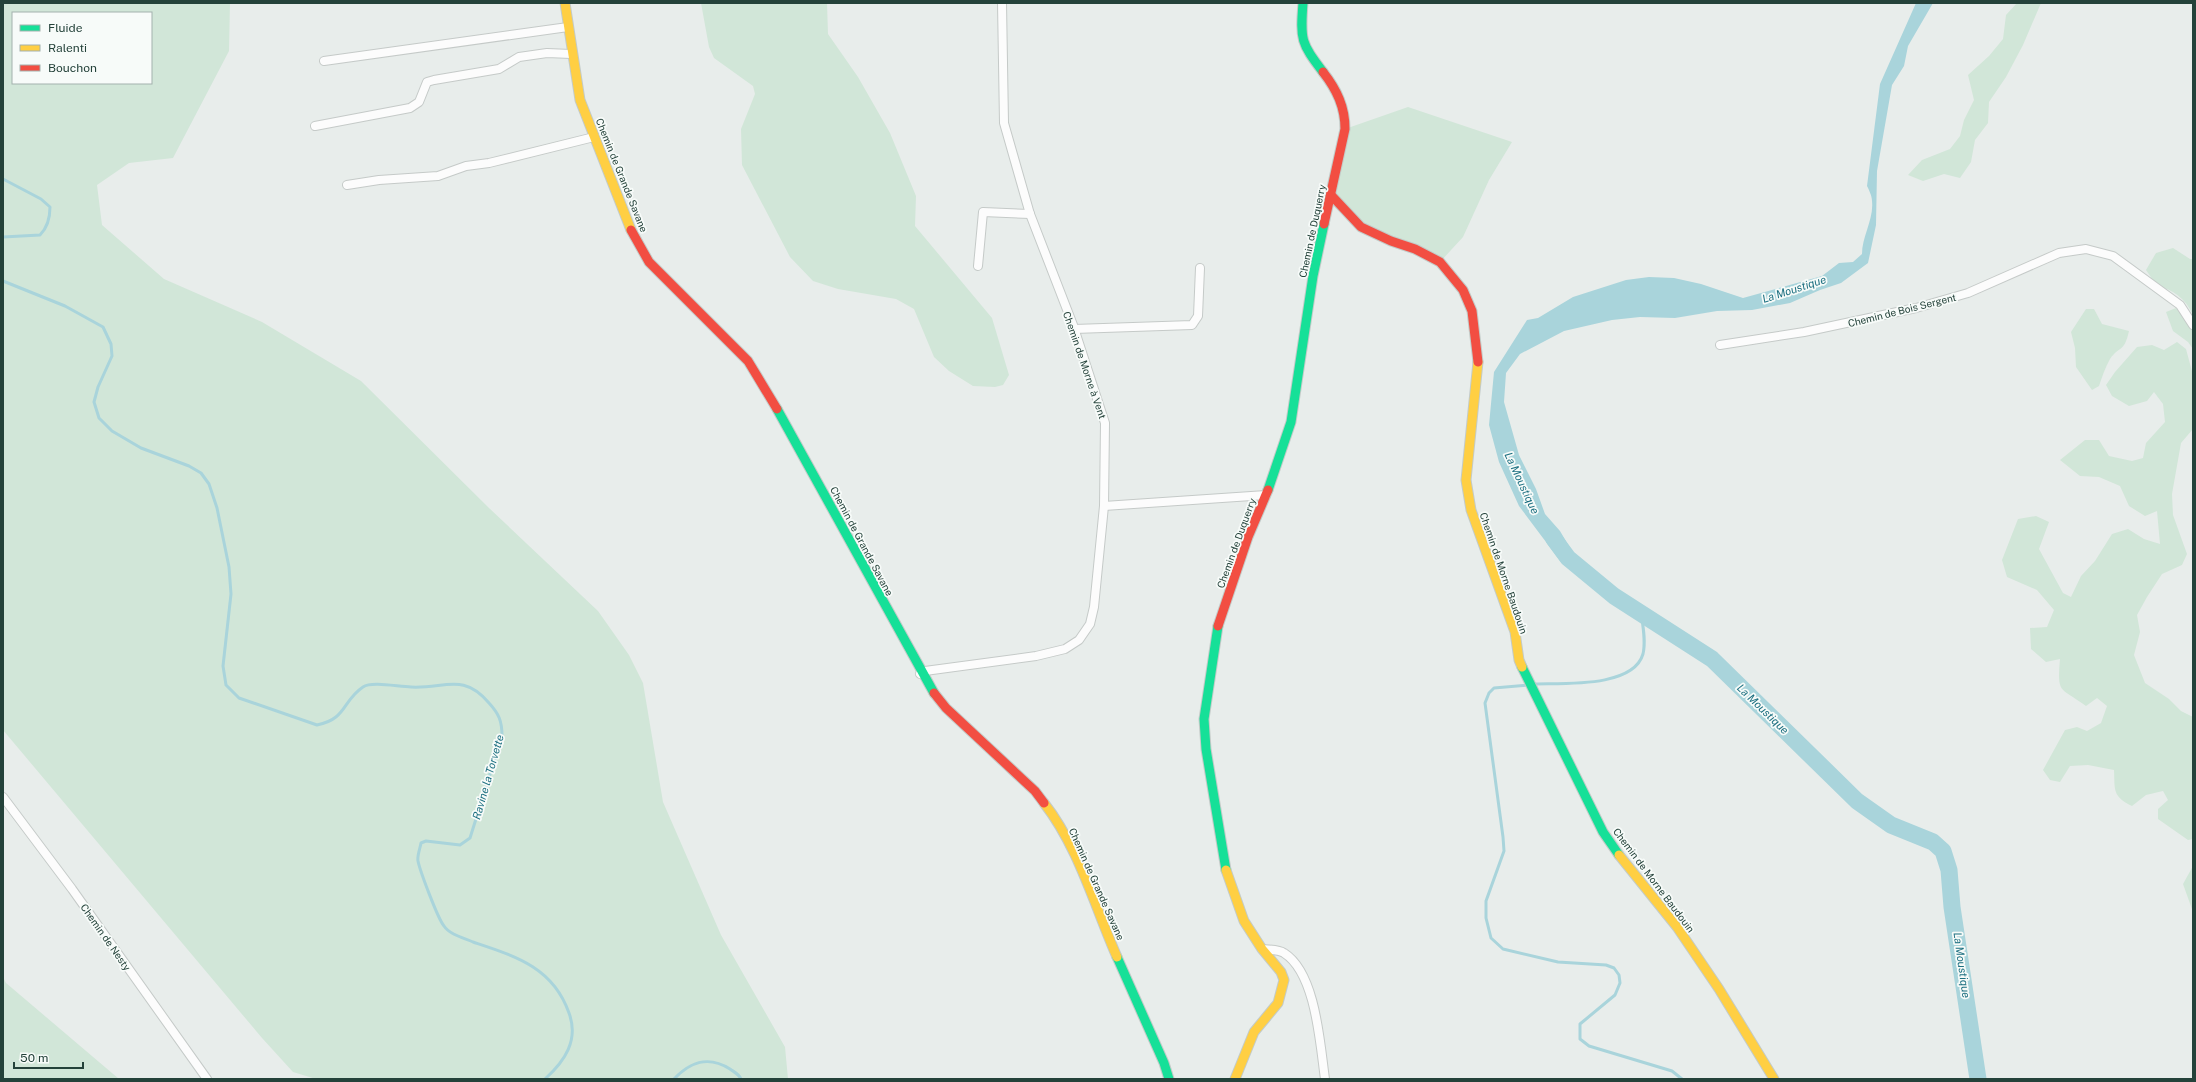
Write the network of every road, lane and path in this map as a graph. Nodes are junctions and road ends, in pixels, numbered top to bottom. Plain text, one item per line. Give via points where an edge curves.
1 (565, 3) edge
2 (1002, 3) edge
3 (1303, 3) edge
4 (568, 27) junction
5 (571, 54) junction
6 (324, 61) dead end
7 (315, 126) dead end
8 (594, 137) junction
9 (347, 185) dead end
10 (1331, 195) junction
11 (1030, 214) junction
12 (978, 266) dead end
13 (1200, 268) dead end
14 (2193, 325) edge
15 (1074, 329) junction
16 (1720, 345) dead end
17 (1266, 495) junction
18 (1104, 506) junction
19 (920, 674) junction
20 (3, 797) edge
21 (1262, 949) junction
22 (207, 1079) edge
23 (1169, 1079) edge
24 (1235, 1079) edge
25 (1326, 1079) edge
26 (1774, 1079) edge

1 - 4 street, Chemin de Grande Savane
2 - 11 street, Chemin de Morne à Vent via 1004,123
3 - 10 street, Chemin de Duquerry via 1303,41 1337,90 1346,117
4 - 5 street, Chemin de Grande Savane
4 - 6 street
5 - 7 street via 547,53 519,57 499,69 434,80 427,82 419,102 410,108
5 - 8 street, Chemin de Grande Savane via 580,100
8 - 9 street via 489,163 466,166 438,176
8 - 19 street, Chemin de Grande Savane via 639,247 649,262 748,361 825,494
10 - 17 street, Chemin de Duquerry via 1313,276 1291,422
10 - 26 street, Chemin de Morne Baudouin via 1361,227 1440,262 1463,290 1472,311 1478,353 1466,480 1471,510 1515,632 1519,660 1603,832 1625,864 1677,927 1719,989
11 - 12 street via 983,212
11 - 15 street, Chemin de Morne à Vent
13 - 15 street via 1198,316 1192,325
14 - 16 street, Chemin de Bois Sergent via 2180,305 2119,260 2086,249 2059,253 1968,293 1916,308 1804,332
15 - 18 street, Chemin de Morne à Vent via 1105,423
17 - 18 street
17 - 21 street, Chemin de Duquerry via 1248,537 1217,630 1204,719 1206,749 1226,871 1244,921
18 - 19 street, Chemin de Morne à Vent via 1094,607 1090,624 1079,640 1065,649 1036,656 925,671
19 - 23 street, Chemin de Grande Savane via 946,708 1035,791 1053,814 1077,861
20 - 22 street, Chemin de Nesty
21 - 24 street, Chemin de Duquerry via 1282,972 1283,990 1278,1003 1254,1032
21 - 25 street via 1283,952 1297,966 1310,991

